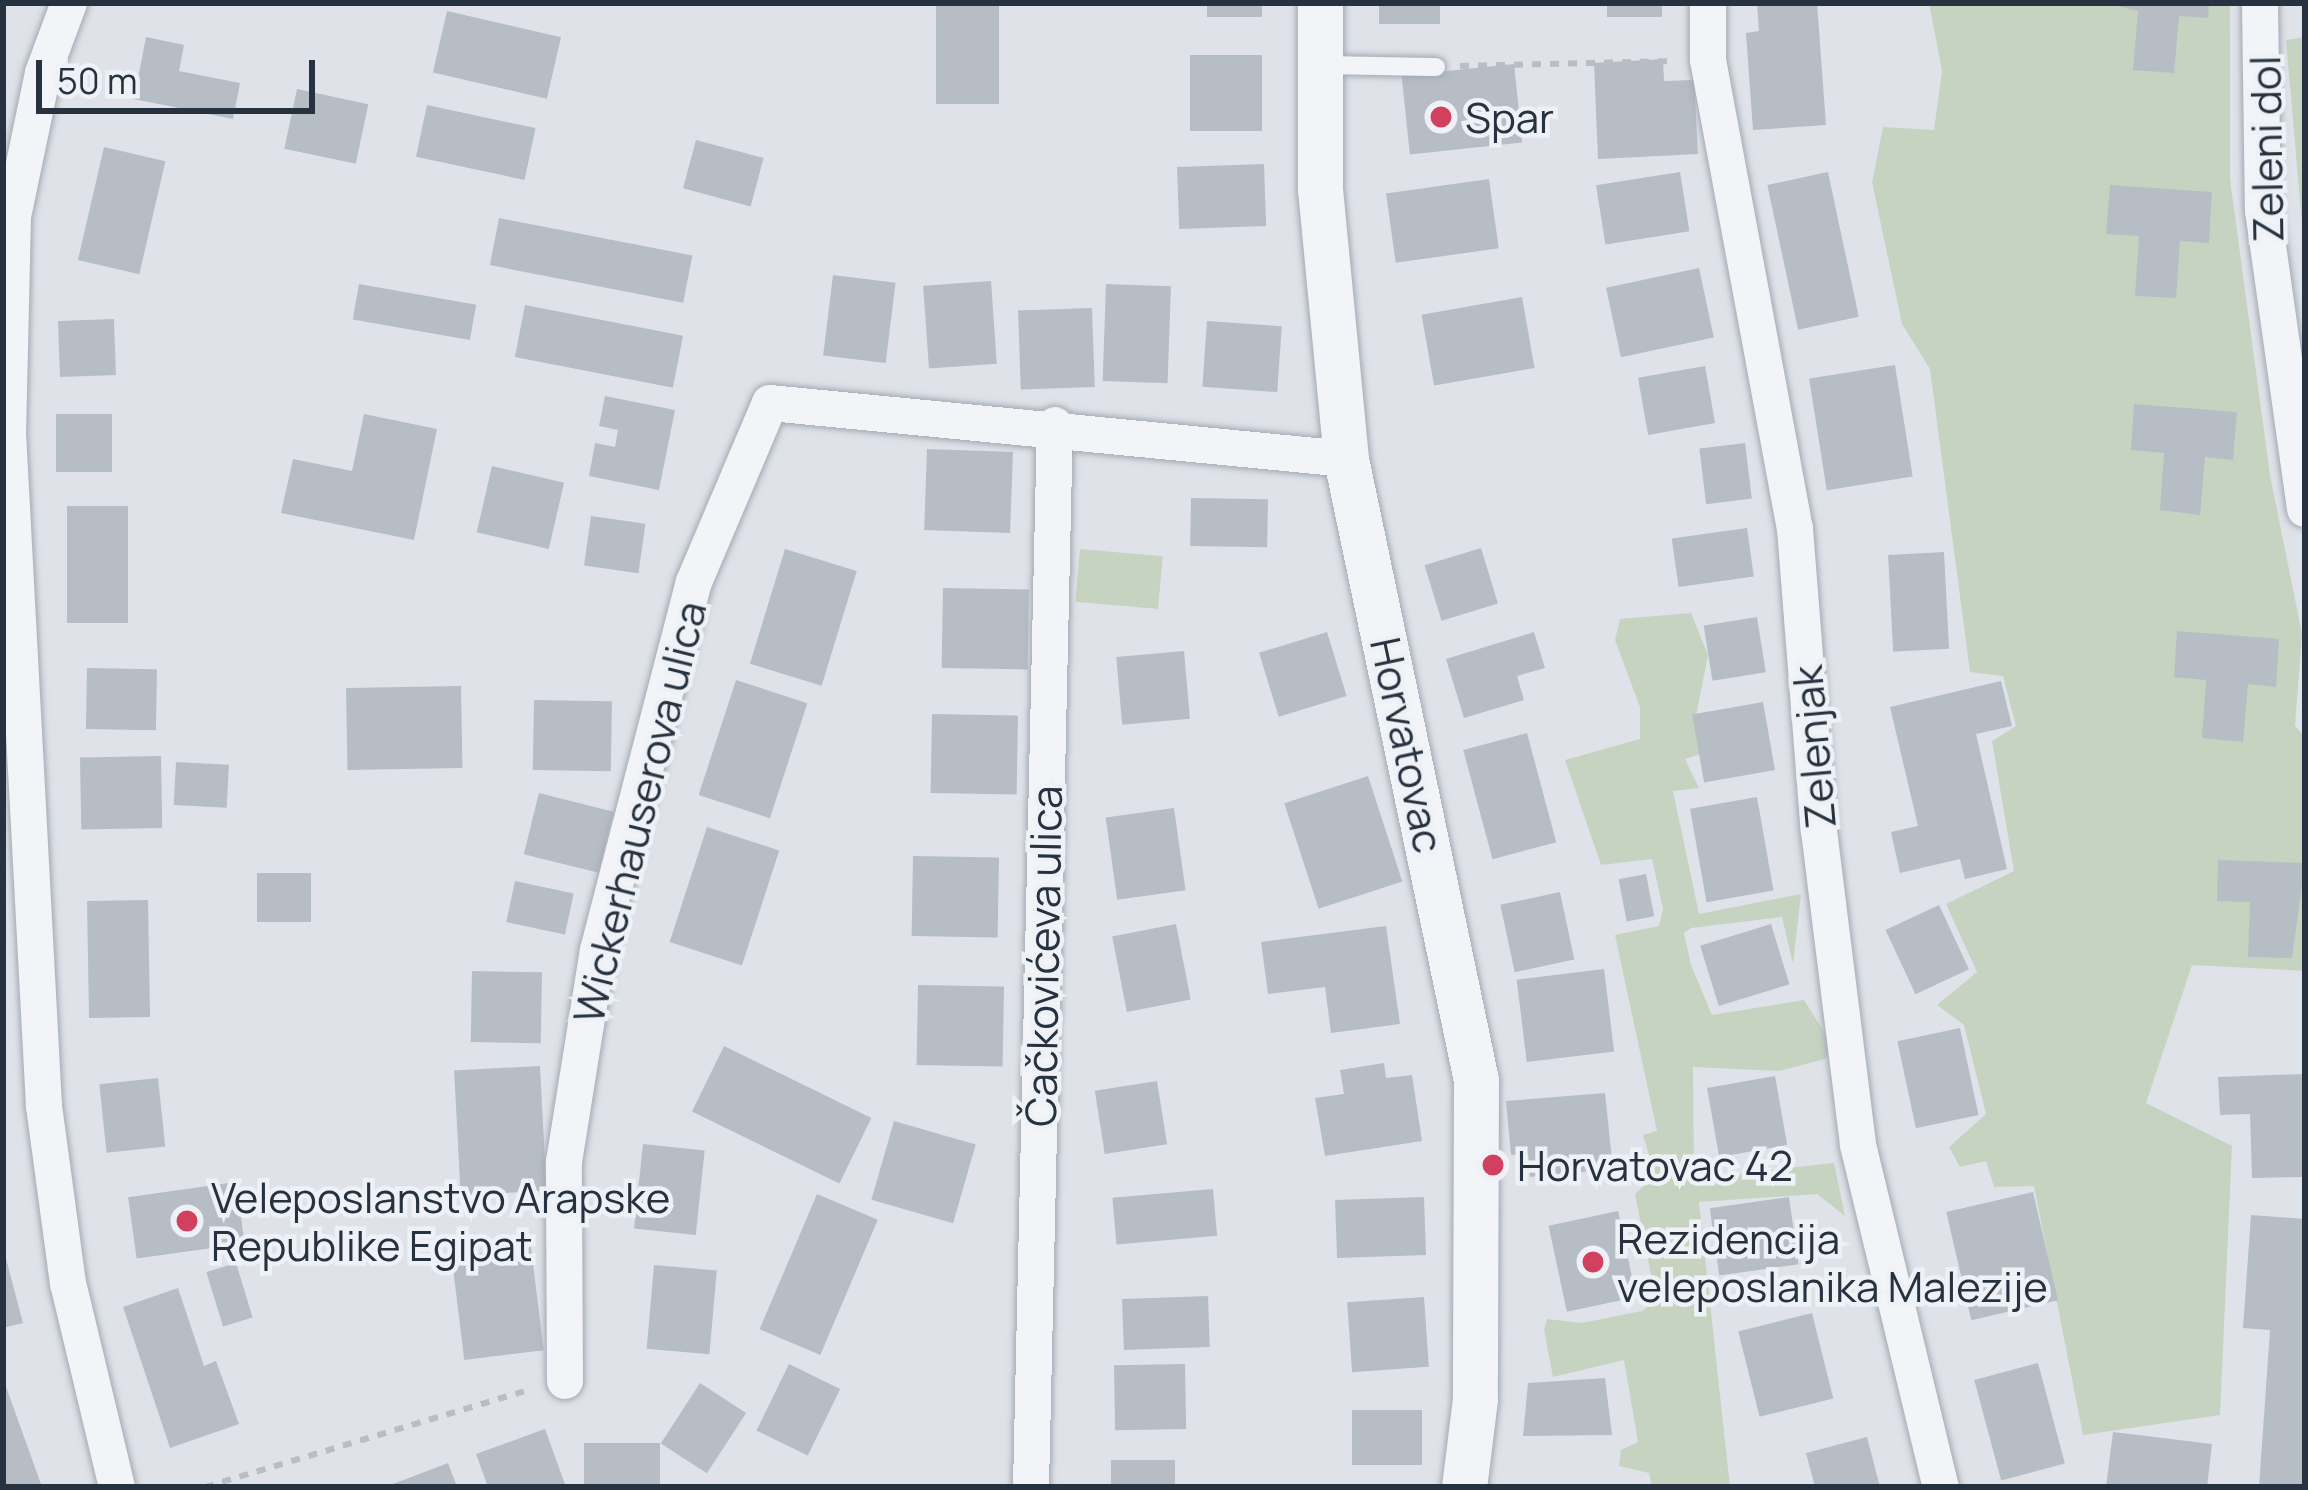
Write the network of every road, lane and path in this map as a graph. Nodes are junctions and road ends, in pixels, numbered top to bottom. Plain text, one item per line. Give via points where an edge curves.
1 (69, 3) edge
2 (1320, 3) edge
3 (1708, 3) edge
4 (2260, 3) edge
5 (1708, 60) junction
6 (1318, 65) junction
7 (1436, 67) joint
8 (1054, 425) junction
9 (1346, 459) junction
10 (2305, 509) edge
11 (17, 848) edge
12 (565, 1381) joint
13 (117, 1487) edge
14 (205, 1487) edge
15 (1031, 1487) edge
16 (1464, 1487) edge
17 (1941, 1487) edge

1 - 11 street via 23,156 8,268
2 - 6 street, Horvatovac
3 - 5 street, Zelenjak
4 - 10 street, Zeleni dol via 2263,210
5 - 7 path
5 - 17 street, Zelenjak via 1795,529 1819,831 1858,1145
6 - 7 lane
6 - 9 street, Horvatovac via 1320,189
8 - 9 street, Wickerhauserova ulica
8 - 12 street, Wickerhauserova ulica via 770,403 694,582 598,950 564,1162
8 - 15 street, Čačkovićeva ulica
9 - 16 street, Horvatovac via 1476,1080 1475,1400
11 - 13 street via 57,1225
12 - 14 path

